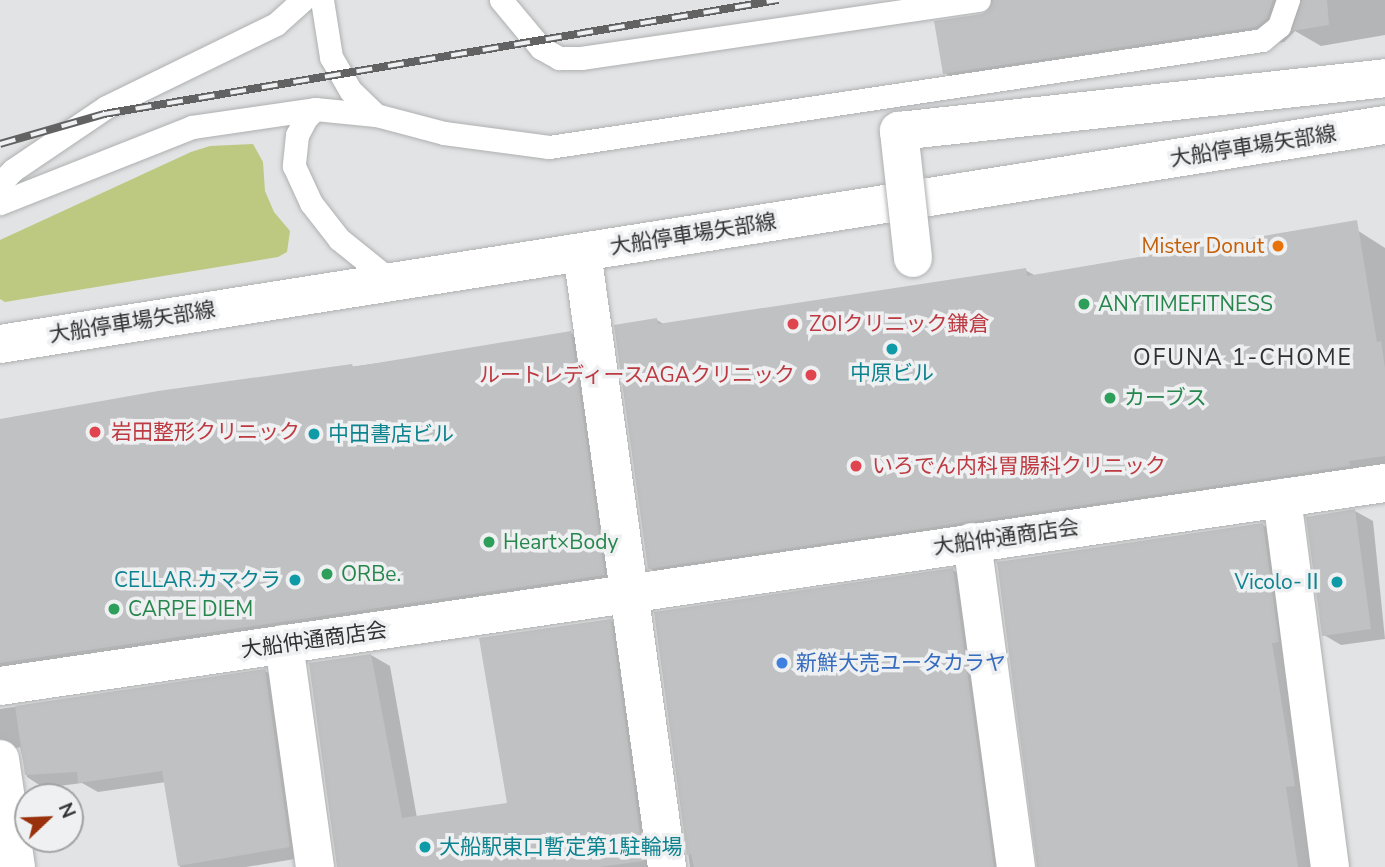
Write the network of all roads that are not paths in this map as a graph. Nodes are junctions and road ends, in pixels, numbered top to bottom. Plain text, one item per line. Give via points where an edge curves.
1 (303, 0) edge
2 (322, 0) edge
3 (501, 0) edge
4 (979, 0) edge
5 (1288, 0) edge
6 (1385, 78) edge
7 (316, 109) junction
8 (376, 115) junction
9 (1385, 128) edge
10 (0, 183) edge
11 (0, 203) edge
12 (582, 252) junction
13 (913, 258) dead end
14 (391, 281) junction
15 (0, 344) edge
16 (1385, 483) edge
17 (1282, 498) junction
18 (972, 542) junction
19 (627, 593) junction
20 (284, 644) junction
21 (0, 686) edge
22 (0, 759) edge
23 (16, 867) edge
24 (315, 867) edge
25 (667, 867) edge
26 (1016, 867) edge
27 (1330, 867) edge

1 - 10 lane via 276,23 106,107
2 - 8 lane via 331,57 351,91
3 - 4 lane via 541,48 559,58
5 - 8 lane via 1279,26 1262,40 549,147 444,133
6 - 13 street, bridge via 899,131
7 - 8 lane
7 - 11 lane via 192,127
7 - 14 lane via 297,135 294,166 311,203 339,239
9 - 12 street, 大船停車場矢部線
12 - 14 street, 大船停車場矢部線
12 - 19 street
14 - 15 street, 大船停車場矢部線
16 - 17 street, 大船仲通商店会
17 - 18 street, 大船仲通商店会
17 - 27 street
18 - 19 street, 大船仲通商店会
18 - 26 street
19 - 20 street, 大船仲通商店会
19 - 25 street
20 - 21 street, 大船仲通商店会
20 - 24 street
22 - 23 street

